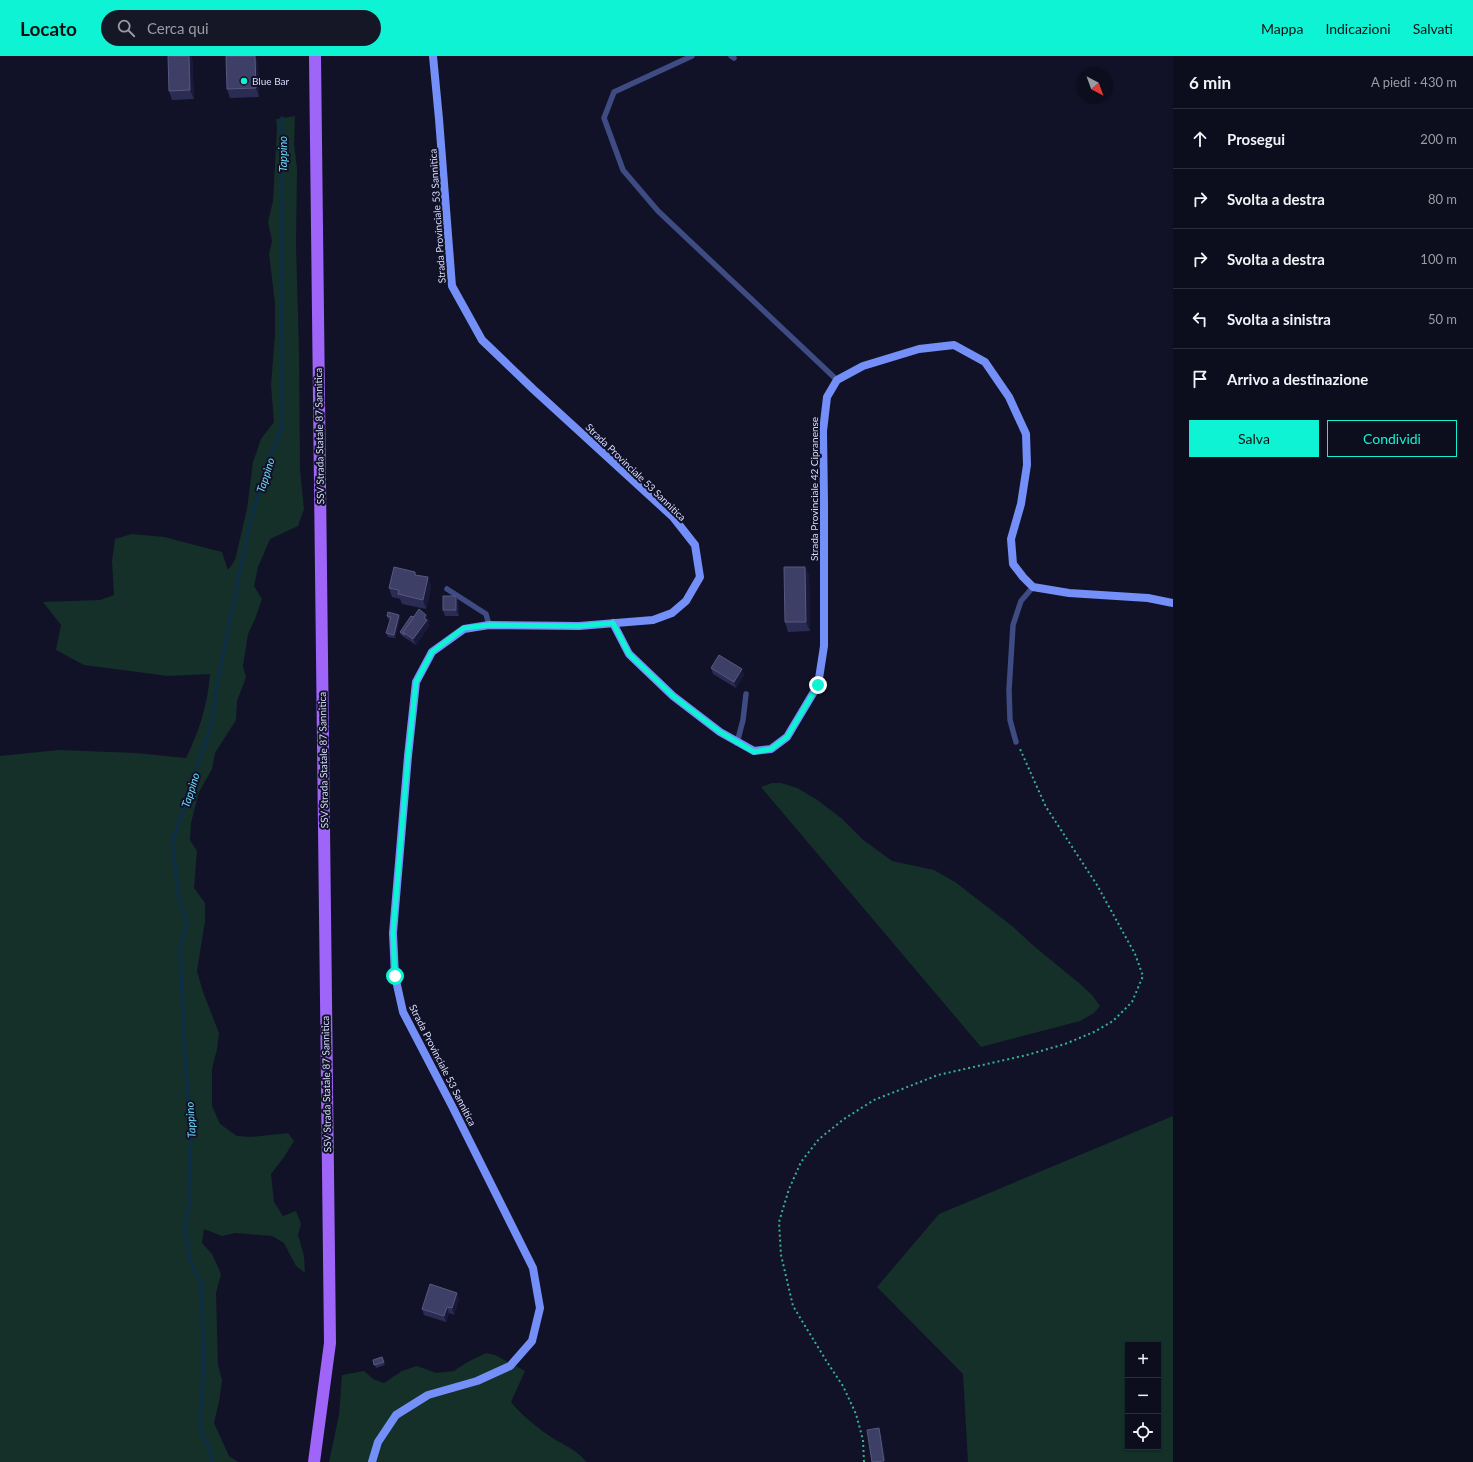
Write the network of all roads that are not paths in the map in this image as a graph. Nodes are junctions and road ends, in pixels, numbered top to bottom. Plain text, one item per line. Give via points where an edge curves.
1 (315, 56) edge
2 (433, 56) edge
3 (692, 56) edge
4 (837, 380) junction
5 (1033, 587) junction
6 (447, 589) dead end
7 (1173, 603) edge
8 (613, 623) junction
9 (489, 625) junction
10 (746, 694) dead end
11 (737, 742) junction
12 (1016, 742) road end
13 (314, 1462) edge
14 (372, 1462) edge

1 - 13 main road, SSV Strada Statale 87 Sannitica via 330,1343
2 - 8 street, Strada Provinciale 53 Sannitica via 452,286 482,340 673,518 695,545 700,577 686,601 672,613 653,620
3 - 4 lane via 614,92 604,118 623,170 658,211
4 - 5 street via 863,366 919,349 954,345 984,362 1009,397 1026,434 1027,465 1012,538 1013,564
4 - 11 street, Strada Provinciale 42 Cipranense via 827,397 823,431 824,646 818,685 787,737 771,749 754,752
5 - 7 street via 1070,593 1148,598
5 - 12 lane via 1021,601 1013,625 1009,690 1010,720
6 - 9 lane via 486,614
8 - 9 street, Strada Provinciale 53 Sannitica via 579,626
8 - 11 street, Strada Provinciale 42 Cipranense via 629,654 673,696
9 - 14 street, Strada Provinciale 53 Sannitica via 464,628 432,652 416,682 393,933 395,976 403,1012 533,1268 540,1308 532,1341 510,1366 477,1381 428,1395 396,1415 378,1442
10 - 11 lane

